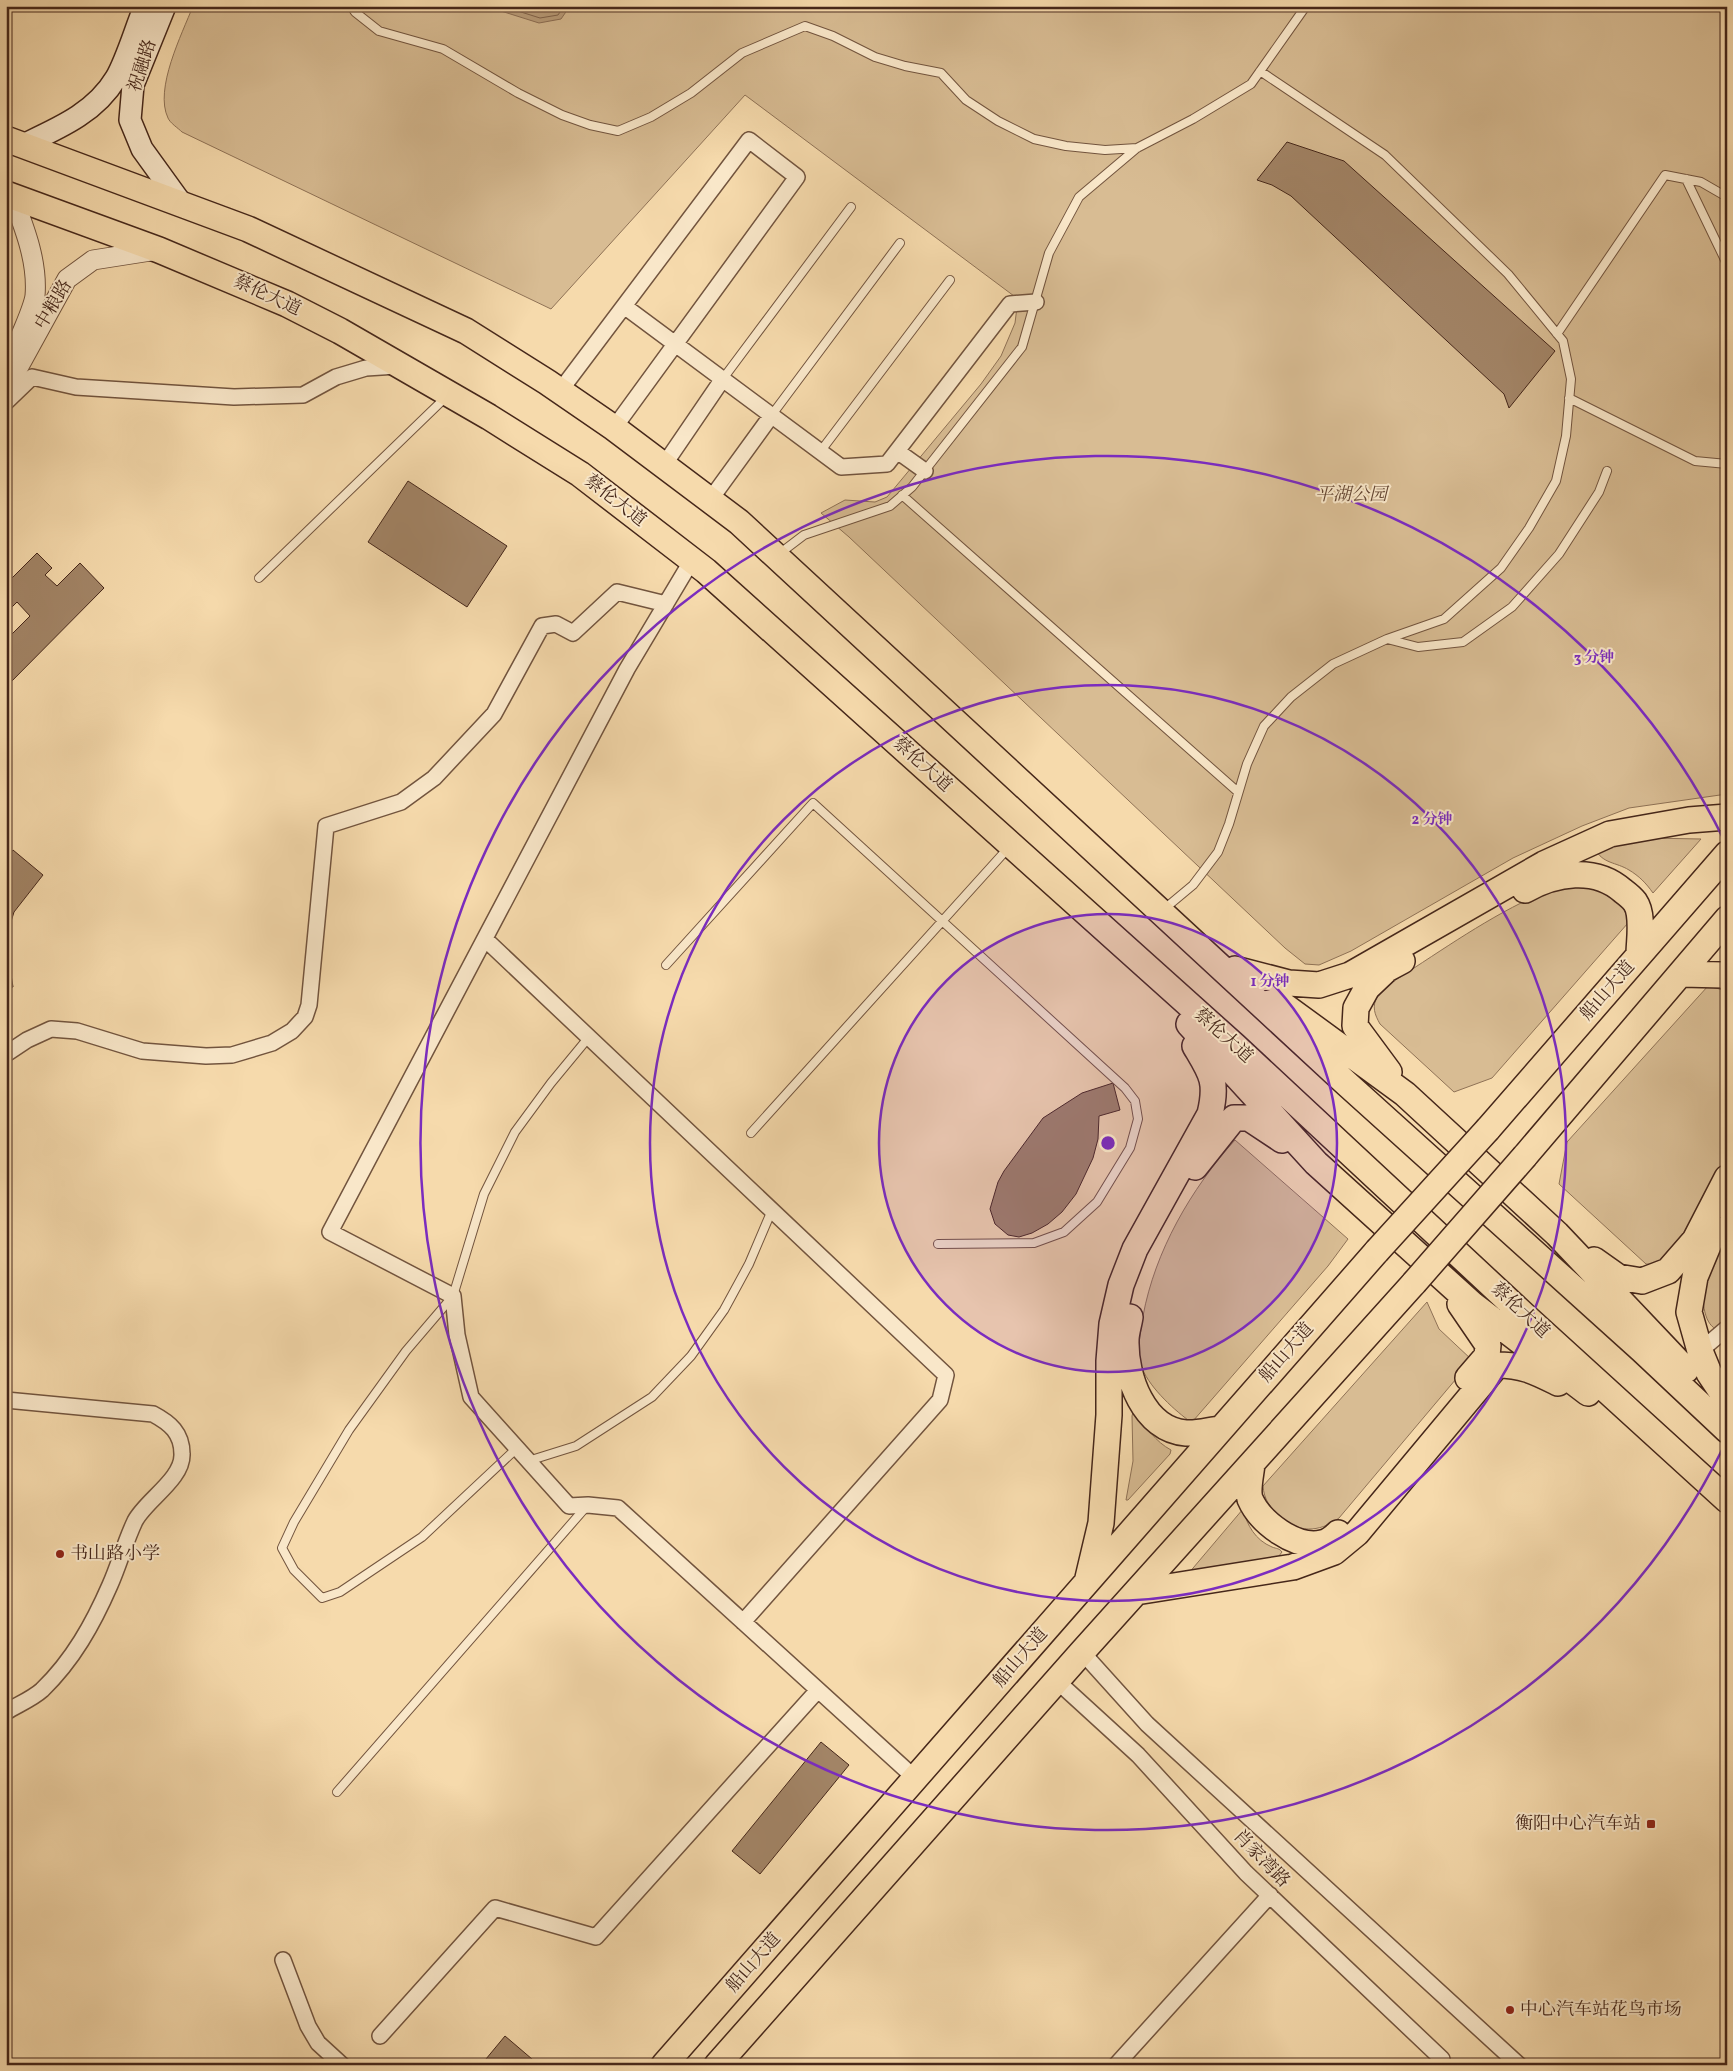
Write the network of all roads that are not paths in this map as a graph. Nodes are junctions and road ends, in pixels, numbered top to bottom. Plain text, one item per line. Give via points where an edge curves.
1 (145, 6) edge
2 (165, 6) edge
3 (351, 6) edge
4 (1306, 6) edge
5 (1260, 71) junction
6 (15, 142) edge
7 (1137, 148) junction
8 (1686, 179) junction
9 (9, 194) edge
10 (1727, 197) edge
11 (181, 203) junction
12 (851, 207) dead end
13 (900, 243) dead end
14 (159, 250) junction
15 (1727, 264) edge
16 (950, 280) dead end
17 (1036, 302) junction
18 (624, 306) junction
19 (1557, 334) junction
20 (675, 344) junction
21 (400, 366) junction
22 (6, 367) edge
23 (722, 380) junction
24 (6, 390) edge
25 (560, 391) junction
26 (450, 394) junction
27 (1569, 398) junction
28 (6, 402) edge
29 (771, 416) junction
30 (614, 428) junction
31 (820, 452) junction
32 (897, 452) junction
33 (1727, 464) edge
34 (664, 465) junction
35 (925, 471) junction
36 (1607, 471) dead end
37 (902, 495) junction
38 (710, 500) junction
39 (778, 555) junction
40 (692, 560) junction
41 (259, 578) dead end
42 (666, 604) junction
43 (1386, 639) junction
44 (1238, 792) junction
45 (1727, 817) edge
46 (1011, 845) junction
47 (1727, 854) edge
48 (1161, 912) junction
49 (1727, 920) edge
50 (943, 921) junction
51 (1098, 924) junction
52 (1181, 930) junction
53 (485, 939) junction
54 (1639, 955) junction
55 (666, 965) dead end
56 (1235, 969) junction
57 (1682, 974) junction
58 (1727, 977) edge
59 (1170, 1002) junction
60 (588, 1037) junction
61 (6, 1054) edge
62 (1406, 1094) junction
63 (752, 1132) dead end
64 (1316, 1163) junction
65 (1727, 1178) edge
66 (1727, 1205) edge
67 (772, 1210) junction
68 (1558, 1234) junction
69 (938, 1244) dead end
70 (1440, 1275) junction
71 (453, 1296) junction
72 (1727, 1328) edge
73 (1700, 1351) junction
74 (6, 1400) edge
75 (1727, 1400) edge
76 (1727, 1414) edge
77 (1619, 1417) junction
78 (1221, 1429) junction
79 (1727, 1430) edge
80 (517, 1448) junction
81 (528, 1460) junction
82 (1252, 1464) junction
83 (1724, 1498) edge
84 (588, 1505) junction
85 (1087, 1582) junction
86 (1136, 1592) junction
87 (743, 1622) junction
88 (1082, 1652) junction
89 (1057, 1681) junction
90 (818, 1690) junction
91 (6, 1712) edge
92 (916, 1778) junction
93 (337, 1792) dead end
94 (1270, 1895) junction
95 (283, 1960) dead end
96 (380, 2036) dead end
97 (1439, 2062) edge
98 (342, 2065) edge
99 (664, 2065) edge
100 (717, 2065) edge
101 (1116, 2065) edge
102 (1519, 2065) edge

1 - 6 main road, 祝融路 via 116,78 92,107 66,125
2 - 11 main road, 祝融路 via 133,85 130,120 142,150
3 - 7 lane via 354,12 380,31 443,49 562,115 618,131 691,93 742,53 805,26 875,57 941,73 966,100 1034,139 1105,150
4 - 5 lane
5 - 7 lane via 1251,84
5 - 19 lane via 1385,155 1508,274
6 - 11 highway
7 - 17 lane via 1079,197 1049,253
8 - 10 lane via 1702,182
8 - 15 lane
8 - 19 lane via 1665,175
9 - 14 highway, 蔡伦大道
9 - 22 street, 中粮路 via 25,229 34,267 35,297
11 - 25 highway via 248,228 466,331
12 - 23 lane
13 - 29 lane
14 - 21 highway, 蔡伦大道 via 287,304
14 - 24 street, 中粮路 via 93,260 67,278
16 - 31 lane
17 - 32 street via 1010,304
17 - 35 lane via 1022,348
18 - 20 street
18 - 20 street via 749,140 798,176
18 - 25 street
19 - 27 lane via 1563,341 1571,379
20 - 23 street
20 - 30 street
21 - 26 highway, 蔡伦大道
21 - 28 street via 366,368 336,377 303,395 234,397 76,387 32,377
23 - 29 street
23 - 34 street
25 - 30 highway
26 - 40 highway, 蔡伦大道 via 580,474
26 - 41 lane
27 - 33 lane via 1695,461
27 - 43 lane via 1566,436 1556,481 1501,568 1444,619
29 - 31 street
29 - 38 street
30 - 34 highway
31 - 32 street via 841,466 887,464
32 - 35 street
34 - 38 highway
35 - 37 lane
36 - 43 lane via 1599,492 1559,554 1512,607 1463,642 1418,647
37 - 39 lane via 890,506 804,535
37 - 44 lane
38 - 39 highway
39 - 48 highway
40 - 42 street
40 - 46 highway, 蔡伦大道
42 - 53 street via 627,669
42 - 61 street via 617,592 573,633 556,624 542,626 494,714 434,778 401,802 326,826 309,1005 305,1017 292,1031 272,1043 232,1055 206,1056 142,1051 77,1031 51,1029
43 - 44 lane via 1333,664 1291,697 1264,726
44 - 48 lane via 1218,852 1193,885
45 - 56 highway via 1610,834 1544,864 1350,974 1319,985 1289,983
46 - 50 lane
46 - 51 highway, 蔡伦大道
47 - 54 highway, 船山大道
48 - 52 highway
49 - 57 highway
50 - 55 lane via 813,803
50 - 63 lane
50 - 69 lane via 1125,1088 1135,1101 1138,1119 1130,1148 1098,1202 1064,1232 1034,1243
51 - 59 highway
51 - 83 highway, 蔡伦大道 via 1235,1046
52 - 56 highway
52 - 79 highway
53 - 60 street
53 - 71 street via 330,1232
54 - 62 highway via 1640,920 1636,902 1619,887 1598,876 1571,874 1542,881 1387,969 1367,988 1356,1008 1355,1026
54 - 78 highway, 船山大道, bridge
56 - 62 highway
57 - 58 highway
57 - 82 highway, bridge
59 - 64 highway
59 - 85 highway via 1212,1075 1214,1096 1210,1114 1135,1249 1121,1285 1112,1324 1101,1523
60 - 67 street
60 - 71 lane via 515,1132 484,1194
62 - 68 highway
64 - 70 highway
64 - 78 highway via 1249,1118 1234,1118 1197,1163 1148,1251 1133,1297 1126,1340 1129,1372 1139,1398 1165,1427 1186,1433
65 - 68 highway via 1696,1240 1668,1271 1642,1281 1618,1277
66 - 73 highway via 1695,1277 1689,1312
67 - 81 lane via 749,1264 724,1310 691,1356 652,1397 576,1446
67 - 87 street via 946,1375 940,1400
68 - 76 highway
70 - 77 highway via 1473,1305
70 - 82 highway via 1488,1345 1487,1356 1337,1534 1322,1543 1307,1544 1281,1533 1263,1520 1249,1497
71 - 80 street via 456,1335 471,1397
71 - 80 lane via 406,1350 348,1430 282,1548 294,1570 322,1598 340,1592 422,1537
72 - 73 street
73 - 75 highway via 1709,1374
74 - 91 street via 153,1414 168,1422 179,1435 182,1455 175,1475 135,1521 110,1586 82,1643 41,1691
77 - 83 highway
77 - 86 highway via 1533,1370 1497,1365 1356,1533 1334,1552 1293,1567
78 - 85 highway, 船山大道
80 - 81 street
81 - 84 street via 569,1506
82 - 86 highway
84 - 87 street via 618,1508
84 - 93 lane
85 - 92 highway, 船山大道
86 - 88 highway
87 - 90 street
88 - 89 highway
88 - 102 street via 1147,1724
89 - 94 street, 肖家湾路 via 1138,1755
89 - 100 highway
90 - 92 street
90 - 96 street via 596,1936 495,1908
92 - 99 highway, 船山大道
94 - 97 street, 肖家湾路
94 - 101 street
95 - 98 street via 308,2026 318,2043

